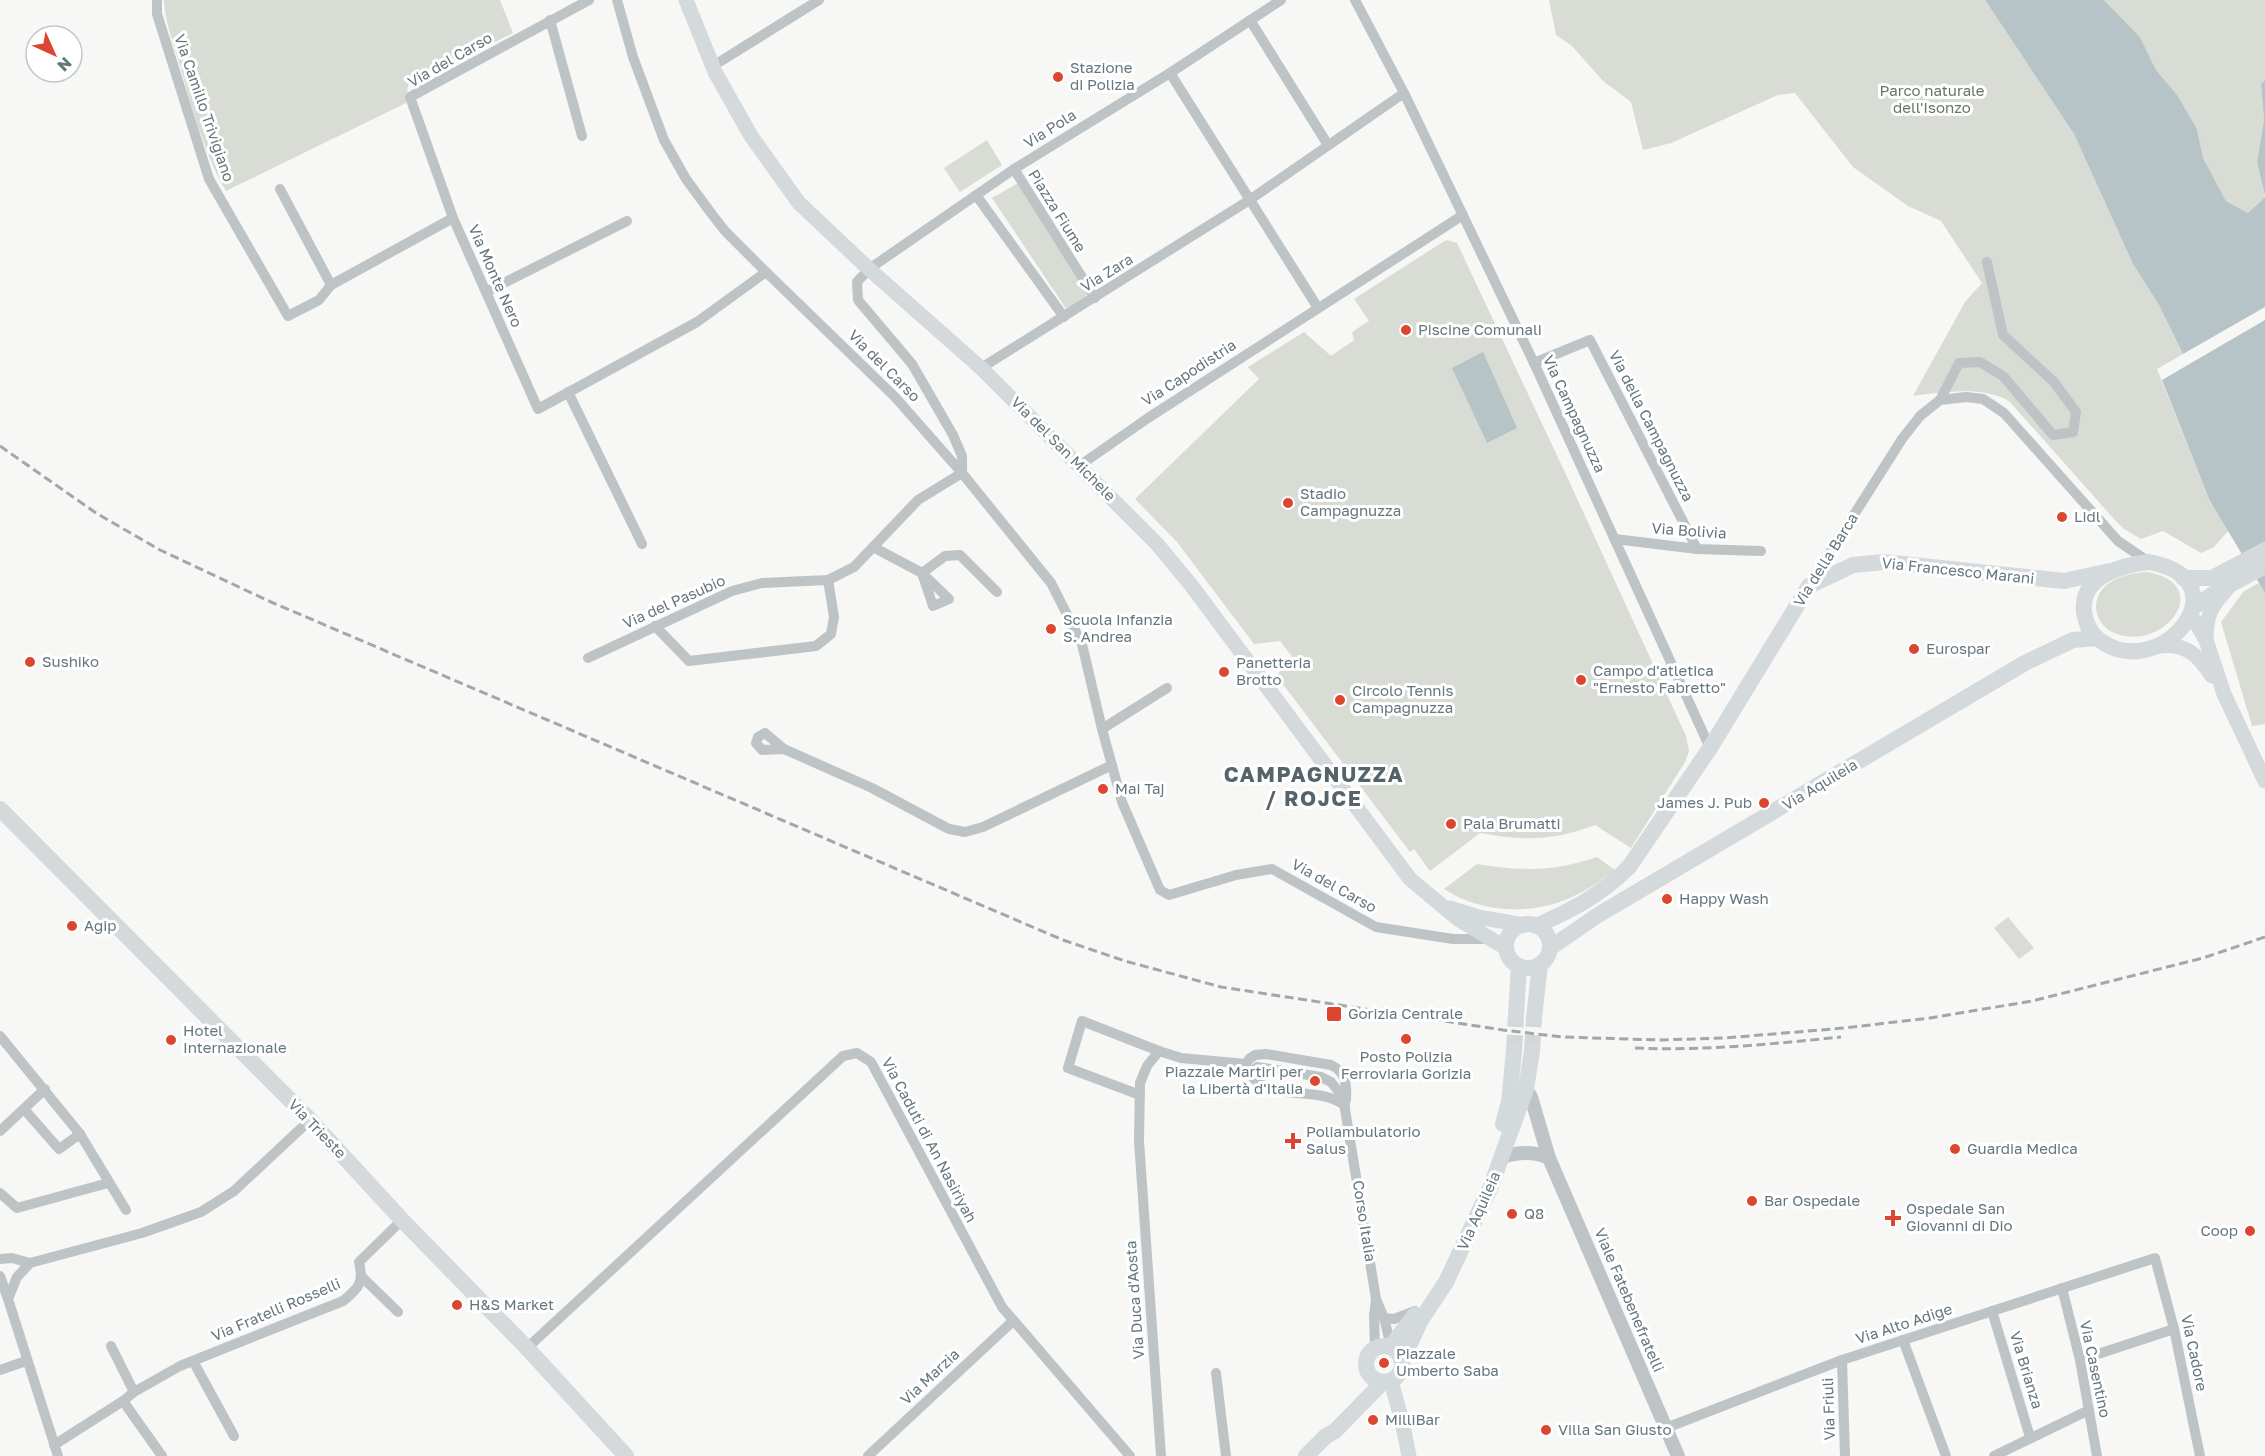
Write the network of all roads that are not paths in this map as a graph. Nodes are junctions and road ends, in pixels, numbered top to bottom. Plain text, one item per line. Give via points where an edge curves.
1 (157, 0) edge
2 (589, 0) edge
3 (617, 0) edge
4 (686, 0) edge
5 (819, 0) edge
6 (1281, 0) edge
7 (1355, 0) edge
8 (550, 20) junction
9 (1250, 20) junction
10 (713, 66) junction
11 (1170, 73) junction
12 (1404, 93) junction
13 (582, 136) dead end
14 (1328, 145) junction
15 (1014, 169) junction
16 (280, 189) dead end
17 (976, 195) junction
18 (1248, 201) junction
19 (1463, 215) junction
20 (453, 218) junction
21 (627, 221) dead end
22 (1987, 262) dead end
23 (868, 269) junction
24 (766, 272) junction
25 (331, 285) junction
26 (486, 292) junction
27 (1095, 298) junction
28 (1318, 308) junction
29 (288, 316) joint
30 (1064, 317) junction
31 (1534, 363) junction
32 (981, 368) junction
33 (568, 392) junction
34 (1940, 400) junction
35 (1079, 466) junction
36 (962, 473) junction
37 (1615, 539) junction
38 (642, 544) dead end
39 (873, 548) junction
40 (1697, 549) junction
41 (2265, 550) edge
42 (1761, 551) dead end
43 (2149, 562) junction
44 (2265, 566) edge
45 (2110, 571) junction
46 (2183, 578) junction
47 (828, 580) junction
48 (2226, 580) junction
49 (1809, 586) junction
50 (997, 592) dead end
51 (2192, 611) junction
52 (655, 626) junction
53 (2097, 638) junction
54 (2206, 640) junction
55 (2159, 646) junction
56 (588, 658) dead end
57 (1167, 688) dead end
58 (2224, 694) junction
59 (1101, 726) junction
60 (1710, 748) junction
61 (784, 749) dead end
62 (1112, 765) junction
63 (2265, 781) edge
64 (0, 809) edge
65 (1441, 905) junction
66 (1530, 925) junction
67 (1489, 939) junction
68 (1506, 948) junction
69 (1550, 948) junction
70 (1540, 964) junction
71 (1520, 966) junction
72 (1516, 1015) tunnel mouth
73 (1534, 1018) tunnel mouth
74 (0, 1036) edge
75 (1159, 1051) junction
76 (1514, 1051) tunnel mouth
77 (1532, 1051) tunnel mouth
78 (1248, 1069) junction
79 (45, 1089) junction
80 (1526, 1089) junction
81 (1140, 1095) junction
82 (1345, 1106) junction
83 (24, 1109) junction
84 (310, 1120) junction
85 (0, 1131) edge
86 (80, 1134) junction
87 (1502, 1157) junction
88 (1549, 1158) junction
89 (108, 1183) junction
90 (0, 1193) edge
91 (126, 1210) dead end
92 (402, 1220) junction
93 (2154, 1258) joint
94 (0, 1259) edge
95 (30, 1263) junction
96 (0, 1276) edge
97 (362, 1277) junction
98 (2062, 1288) junction
99 (8, 1299) junction
100 (1376, 1299) junction
101 (1420, 1308) junction
102 (1992, 1311) junction
103 (398, 1312) dead end
104 (1384, 1318) junction
105 (1012, 1321) junction
106 (2174, 1329) junction
107 (1903, 1340) junction
108 (111, 1346) dead end
109 (1383, 1347) junction
110 (527, 1348) junction
111 (1842, 1360) junction
112 (2080, 1360) junction
113 (26, 1361) junction
114 (193, 1361) junction
115 (1402, 1361) junction
116 (0, 1370) edge
117 (1216, 1373) dead end
118 (1382, 1380) junction
119 (134, 1392) junction
120 (123, 1401) junction
121 (2089, 1410) junction
122 (1666, 1428) junction
123 (234, 1436) dead end
124 (2030, 1437) junction
125 (56, 1451) edge
126 (162, 1456) edge
127 (626, 1456) edge
128 (868, 1456) edge
129 (1130, 1456) edge
130 (1161, 1456) edge
131 (1227, 1456) edge
132 (1306, 1456) edge
133 (1409, 1456) edge
134 (1678, 1456) edge
135 (1845, 1456) edge
136 (1946, 1456) edge
137 (1994, 1456) edge
138 (2097, 1456) edge
139 (2200, 1456) edge

1 - 29 street, Via Camillo Trivigiano via 157,14 209,179
2 - 8 street, Via del Carso
3 - 24 street, Via del Carso via 664,140 686,179 725,231
4 - 10 main road, Via del San Michele
5 - 10 street
6 - 9 street, Via Pola
7 - 12 street, Via Campagnuzza
8 - 13 street
8 - 20 street, Via del Carso via 410,97
9 - 11 street, Via Pola
9 - 14 street
10 - 23 main road, Via del San Michele via 751,136 799,203
11 - 15 street, Via Pola
11 - 18 street
12 - 14 street, Via Zara
12 - 19 street, Via Campagnuzza
14 - 18 street, Via Zara
15 - 17 street, Via Pola
15 - 27 street, Piazza Fiume
16 - 25 street
17 - 23 street, Via Pola
17 - 30 street
18 - 27 street, Via Zara
18 - 28 street
19 - 28 street, Via Capodistria
19 - 31 street, Via Campagnuzza
20 - 25 street, Via Monte Nero
20 - 26 street, Via Monte Nero
21 - 26 street
22 - 34 street via 2003,335 2054,381 2076,411 2073,432 2053,435 2003,376 1980,362 1959,363
23 - 32 main road, Via del San Michele
23 - 36 street via 857,282 858,300 912,364 953,435 962,456
24 - 33 street, Via Monte Nero via 698,322
24 - 36 street, Via del Carso via 895,397
25 - 29 street, Via Monte Nero via 319,300
26 - 33 street, Via Monte Nero via 538,409
27 - 30 street, Via Zara
28 - 35 street, Via Capodistria
30 - 32 street, Via Zara
31 - 37 street, Via Campagnuzza
31 - 40 street, Via della Campagnuzza via 1590,340
32 - 35 main road, Via del San Michele
33 - 38 street
34 - 43 street via 1983,399 2004,413 2118,541
34 - 49 street, Via della Barca via 1920,416 1902,439
35 - 65 main road, Via del San Michele via 1185,577 1410,879
36 - 39 street, Via del Pasubio via 918,500
36 - 59 street, Via del Carso via 1051,583 1061,601 1082,644
37 - 40 street, Via Bolivia
37 - 60 street, Via Campagnuzza
39 - 47 street, Via del Pasubio via 854,567
39 - 50 street via 922,573 945,556 960,555
40 - 42 street, Via Bolivia
41 - 48 main road
43 - 45 main road
43 - 46 main road via 2161,564
44 - 48 main road
45 - 49 main road, Via Francesco Marani via 2064,581 1884,562 1853,565
45 - 53 main road via 2093,584 2083,605 2086,624
46 - 48 main road
46 - 51 main road via 2193,594
47 - 52 street, Via del Pasubio via 762,583
47 - 52 street via 834,617 831,634 816,646 689,661
48 - 51 main road
48 - 54 main road via 2212,605
49 - 60 main road, Via della Barca
51 - 54 main road
51 - 55 main road via 2184,626
52 - 56 street, Via del Pasubio
53 - 55 main road via 2126,651
53 - 69 main road, Via Aquileia via 2073,640 2035,657 1598,915
54 - 58 main road
55 - 58 main road via 2180,646 2200,659
57 - 59 street
58 - 63 main road
59 - 62 street, Via del Carso
60 - 66 main road, Via della Barca via 1629,867 1614,882 1588,902
61 - 62 street via 872,788 949,830 965,832
62 - 67 street, Via del Carso via 1122,802 1163,893 1170,895 1236,875 1272,869 1376,927 1453,939
64 - 84 main road, Via Trieste
65 - 66 main road, Via del San Michele via 1478,917
65 - 67 main road, Via del San Michele
66 - 68 main road via 1510,934
66 - 69 main road via 1547,934
67 - 68 main road, Via del San Michele
68 - 71 main road via 1511,960
69 - 70 main road
70 - 71 main road via 1531,968
70 - 73 main road
71 - 72 main road
74 - 79 street
75 - 78 street
75 - 81 street, Via Duca d'Aosta via 1147,1066
75 - 81 street via 1082,1021 1068,1068
76 - 101 main road, Via Aquileia via 1509,1102 1492,1162 1453,1254
77 - 80 main road, Via Aquileia
78 - 82 street via 1268,1089 1328,1098
78 - 82 street via 1321,1077 1335,1085
79 - 83 street
79 - 86 street
80 - 87 main road, Via Aquileia
80 - 88 street, Viale Fatebenefratelli
81 - 130 street, Via Duca d'Aosta via 1139,1142
82 - 100 street, Corso Italia
83 - 85 street
83 - 86 street via 59,1149
84 - 92 main road, Via Trieste
84 - 95 street via 234,1191 201,1212 142,1233
86 - 89 street
87 - 88 street via 1532,1153
87 - 115 main road, Via Aquileia via 1460,1254
88 - 122 street, Viale Fatebenefratelli
89 - 90 street via 16,1208
89 - 91 street
92 - 97 street, Via Fratelli Rosselli via 359,1262
92 - 110 main road, Via Trieste
93 - 98 street, Via Alto Adige
93 - 106 street, Via Cadore
94 - 95 street
95 - 99 street via 17,1277
96 - 99 street
97 - 103 street
97 - 114 street, Via Fratelli Rosselli via 355,1291 343,1301
98 - 102 street, Via Alto Adige
98 - 112 street, Via Casentino
99 - 113 street
100 - 104 street, Corso Italia
100 - 109 street, Corso Italia via 1374,1316
101 - 104 street via 1406,1316
101 - 109 main road
102 - 107 street, Via Alto Adige
102 - 124 street, Via Brianza
104 - 109 street, Corso Italia
105 - 110 street, Via Caduti di An Nasiriyah via 992,1293 871,1062 857,1053 843,1056
105 - 128 street, Via Marzia
105 - 129 street, Via Caduti di An Nasiriyah
106 - 112 street
106 - 139 street, Via Cadore
107 - 111 street, Via Alto Adige
107 - 136 street
108 - 119 street
109 - 115 main road via 1400,1354
109 - 118 main road via 1369,1353 1366,1361 1366,1369
110 - 127 main road, Via Trieste
111 - 122 street, Via Alto Adige
111 - 135 street, Via Friuli
112 - 121 street, Via Casentino
113 - 116 street
113 - 125 street
114 - 119 street, Via Fratelli Rosselli
114 - 123 street
115 - 118 main road via 1400,1372
117 - 131 street
118 - 132 main road via 1365,1388
118 - 133 main road via 1402,1421
119 - 120 street, Via Fratelli Rosselli
120 - 125 street, Via Fratelli Rosselli
120 - 126 street
121 - 124 street
121 - 138 street, Via Casentino
122 - 134 street, Viale Fatebenefratelli
124 - 137 street

